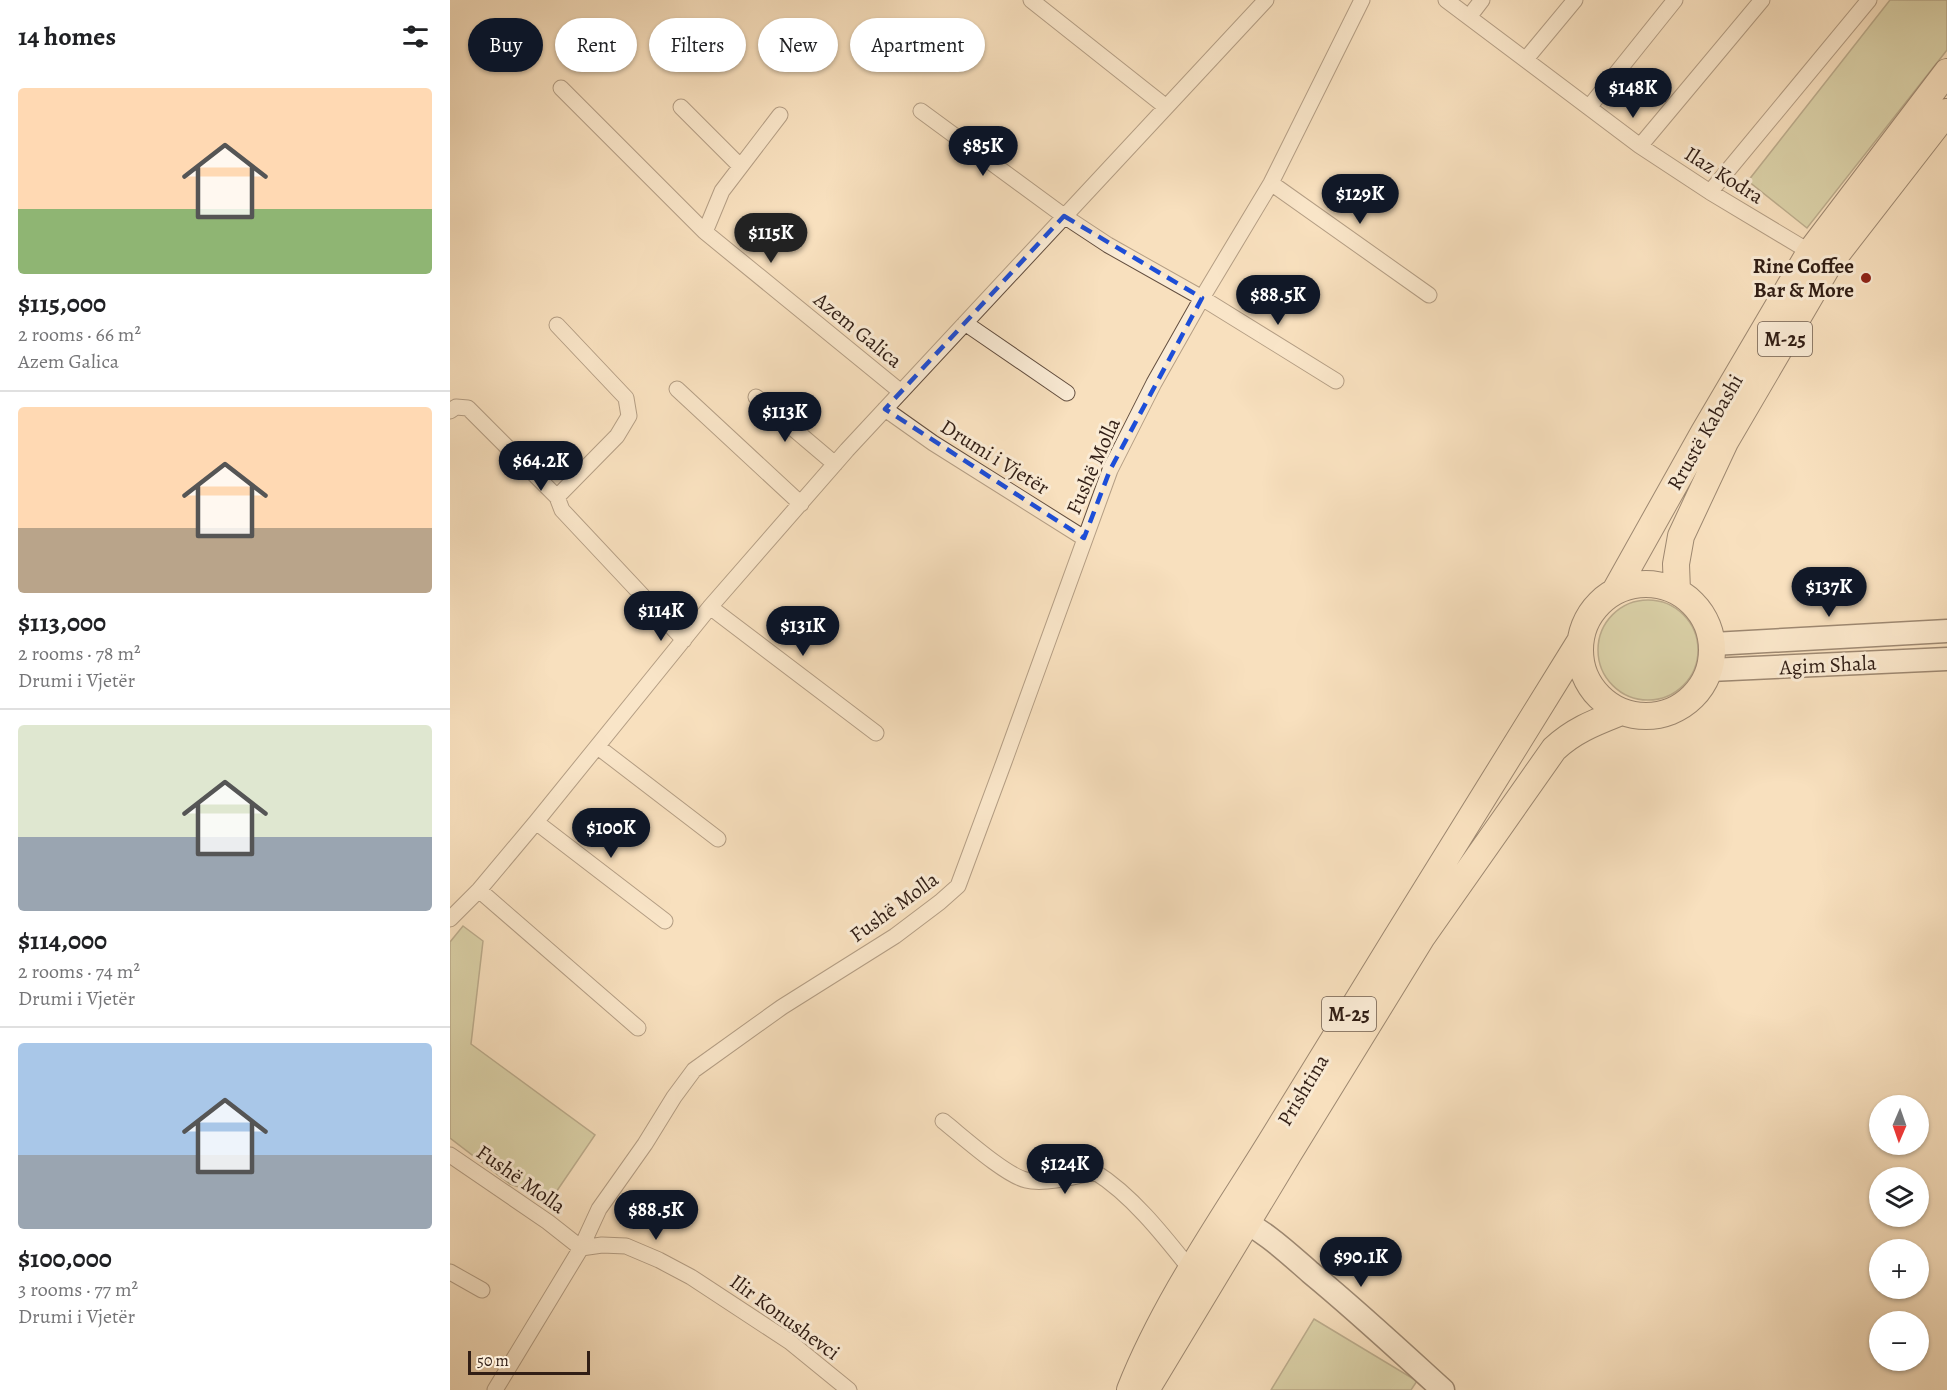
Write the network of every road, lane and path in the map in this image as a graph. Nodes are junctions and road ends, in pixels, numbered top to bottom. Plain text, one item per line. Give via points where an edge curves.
1 (1031, 0) edge
2 (1266, 0) edge
3 (1362, 0) edge
4 (1446, 0) edge
5 (1482, 0) edge
6 (1575, 0) edge
7 (1675, 0) edge
8 (1762, 0) edge
9 (1869, 0) edge
10 (1469, 17) junction
11 (1526, 59) junction
12 (1947, 72) edge
13 (561, 88) dead end
14 (1590, 106) junction
15 (681, 107) dead end
16 (1166, 107) junction
17 (921, 111) dead end
18 (1947, 112) edge
19 (780, 115) dead end
20 (1640, 146) junction
21 (740, 166) junction
22 (1272, 183) junction
23 (1710, 192) junction
24 (1064, 216) junction
25 (705, 232) junction
26 (1810, 252) junction
27 (1429, 295) dead end
28 (1202, 298) junction
29 (965, 323) junction
30 (557, 325) dead end
31 (1336, 381) dead end
32 (677, 389) dead end
33 (901, 392) junction
34 (1067, 393) dead end
35 (756, 397) dead end
36 (885, 409) junction
37 (450, 411) edge
38 (835, 464) junction
39 (557, 497) junction
40 (801, 504) junction
41 (1084, 538) junction
42 (1615, 591) junction
43 (1677, 591) junction
44 (710, 607) junction
45 (1947, 631) edge
46 (684, 640) junction
47 (1580, 643) junction
48 (1713, 645) junction
49 (1947, 659) edge
50 (1710, 670) junction
51 (1621, 712) junction
52 (876, 733) dead end
53 (598, 747) junction
54 (536, 822) junction
55 (718, 838) dead end
56 (479, 890) junction
57 (450, 919) edge
58 (665, 921) dead end
59 (638, 1028) dead end
60 (943, 1121) dead end
61 (450, 1155) edge
62 (1237, 1218) junction
63 (581, 1248) junction
64 (1191, 1270) junction
65 (450, 1272) edge
66 (482, 1290) dead end
67 (495, 1390) edge
68 (849, 1390) edge
69 (1130, 1390) edge
70 (1146, 1390) edge
71 (1443, 1390) edge

1 - 16 street
2 - 16 street
3 - 22 street, Fushë Molla
4 - 10 street, Ilaz Kodra
5 - 10 street
6 - 11 street
7 - 14 street
8 - 20 street
9 - 23 street
10 - 11 street, Ilaz Kodra
11 - 14 street, Ilaz Kodra
12 - 26 main road, Rrustë Kabashi / M-25
13 - 25 street, Azem Galica
14 - 20 street, Ilaz Kodra
15 - 21 street
16 - 24 street
17 - 24 street
18 - 43 main road, Rrustë Kabashi / M-25 via 1829,264 1725,442 1681,536
19 - 21 street
20 - 23 street, Ilaz Kodra
21 - 25 street via 722,191
22 - 27 street
22 - 28 street, Fushë Molla
23 - 26 street, Ilaz Kodra
24 - 28 street
24 - 29 street
25 - 33 street, Azem Galica
26 - 42 main road, Rrustë Kabashi / M-25
28 - 31 street
28 - 41 street, Fushë Molla via 1110,470
29 - 33 street
29 - 34 street
30 - 39 street via 626,398 629,416 617,436
32 - 40 street
33 - 36 street
35 - 38 street
36 - 38 street
36 - 41 street, Drumi i Vjetër
37 - 39 street via 468,408
38 - 40 street
39 - 46 street via 562,510
40 - 44 street
41 - 63 street, Fushë Molla via 958,886 895,936 782,1007 694,1070 598,1209
42 - 43 main road, Prishtina / M-25 via 1635,584 1657,584
42 - 47 main road, Prishtina / M-25 via 1597,604 1585,622
43 - 48 main road, Prishtina / M-25 via 1702,613
44 - 46 street
44 - 52 street
45 - 48 main road, Agim Shala
46 - 53 street
47 - 51 main road, Prishtina / M-25 via 1581,664 1588,684 1602,701
47 - 62 main road, Prishtina / M-25
48 - 50 main road, Prishtina / M-25
49 - 50 main road, Agim Shala
50 - 51 main road, Prishtina / M-25 via 1694,697 1682,706 1652,717
51 - 62 main road, Prishtina / M-25 via 1582,728 1554,749 1422,936
53 - 54 street
53 - 55 street
54 - 56 street
54 - 58 street
56 - 57 street
56 - 59 street
60 - 64 street via 999,1165 1026,1180 1055,1180 1095,1172 1115,1184
61 - 63 street, Fushë Molla
62 - 64 main road, Prishtina / M-25
62 - 70 main road, Prishtina / M-25
62 - 71 main road via 1353,1308
63 - 67 street
63 - 68 street, Ilir Konushevci via 626,1246 691,1276 790,1342
64 - 69 main road, Prishtina / M-25
65 - 66 street

